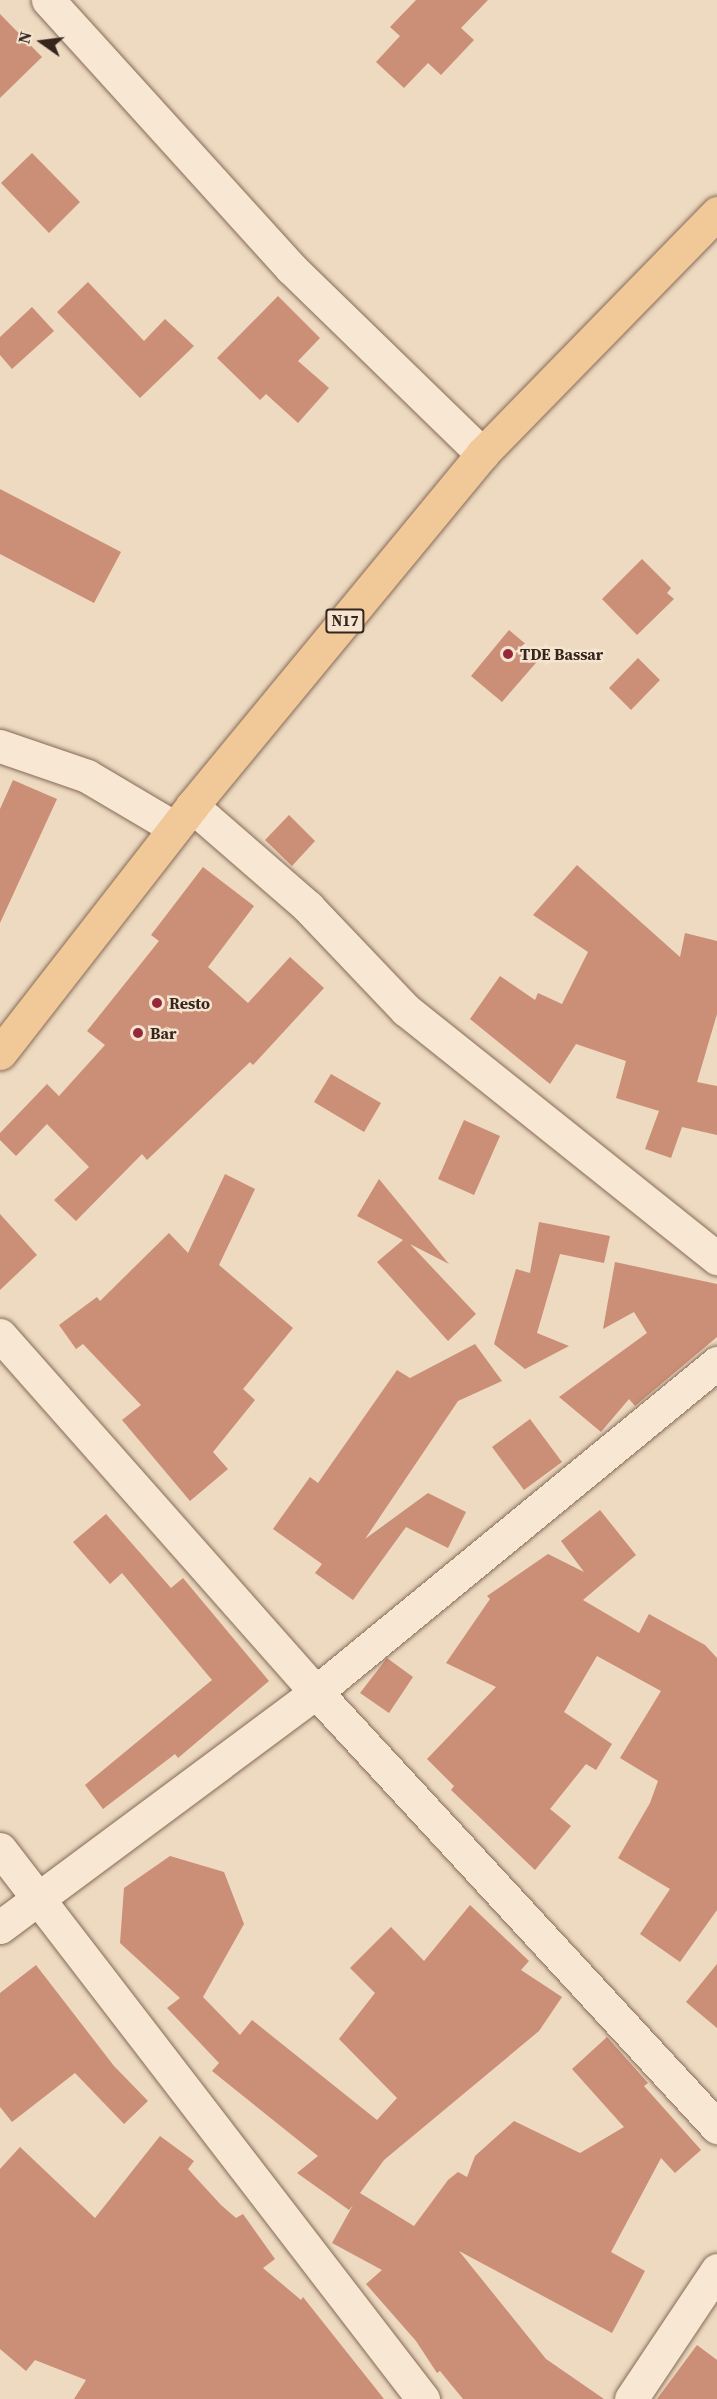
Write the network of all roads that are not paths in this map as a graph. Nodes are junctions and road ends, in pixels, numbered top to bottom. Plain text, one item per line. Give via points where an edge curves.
1 (48, 0) edge
2 (717, 213) edge
3 (482, 454) junction
4 (0, 746) edge
5 (184, 817) junction
6 (0, 1053) edge
7 (717, 1258) edge
8 (0, 1335) edge
9 (717, 1363) edge
10 (316, 1692) junction
11 (0, 1849) edge
12 (40, 1900) junction
13 (0, 1927) edge
14 (717, 2127) edge
15 (717, 2270) edge
16 (423, 2399) edge
17 (631, 2399) edge

1 - 3 street via 291,268
2 - 3 main road, N17
3 - 5 main road, N17
4 - 5 street via 87,776
5 - 6 main road, N17
5 - 7 street via 308,907 406,1010
8 - 10 street
9 - 10 street
10 - 12 street
10 - 14 street
11 - 12 street
12 - 13 street
12 - 16 street
15 - 17 street

